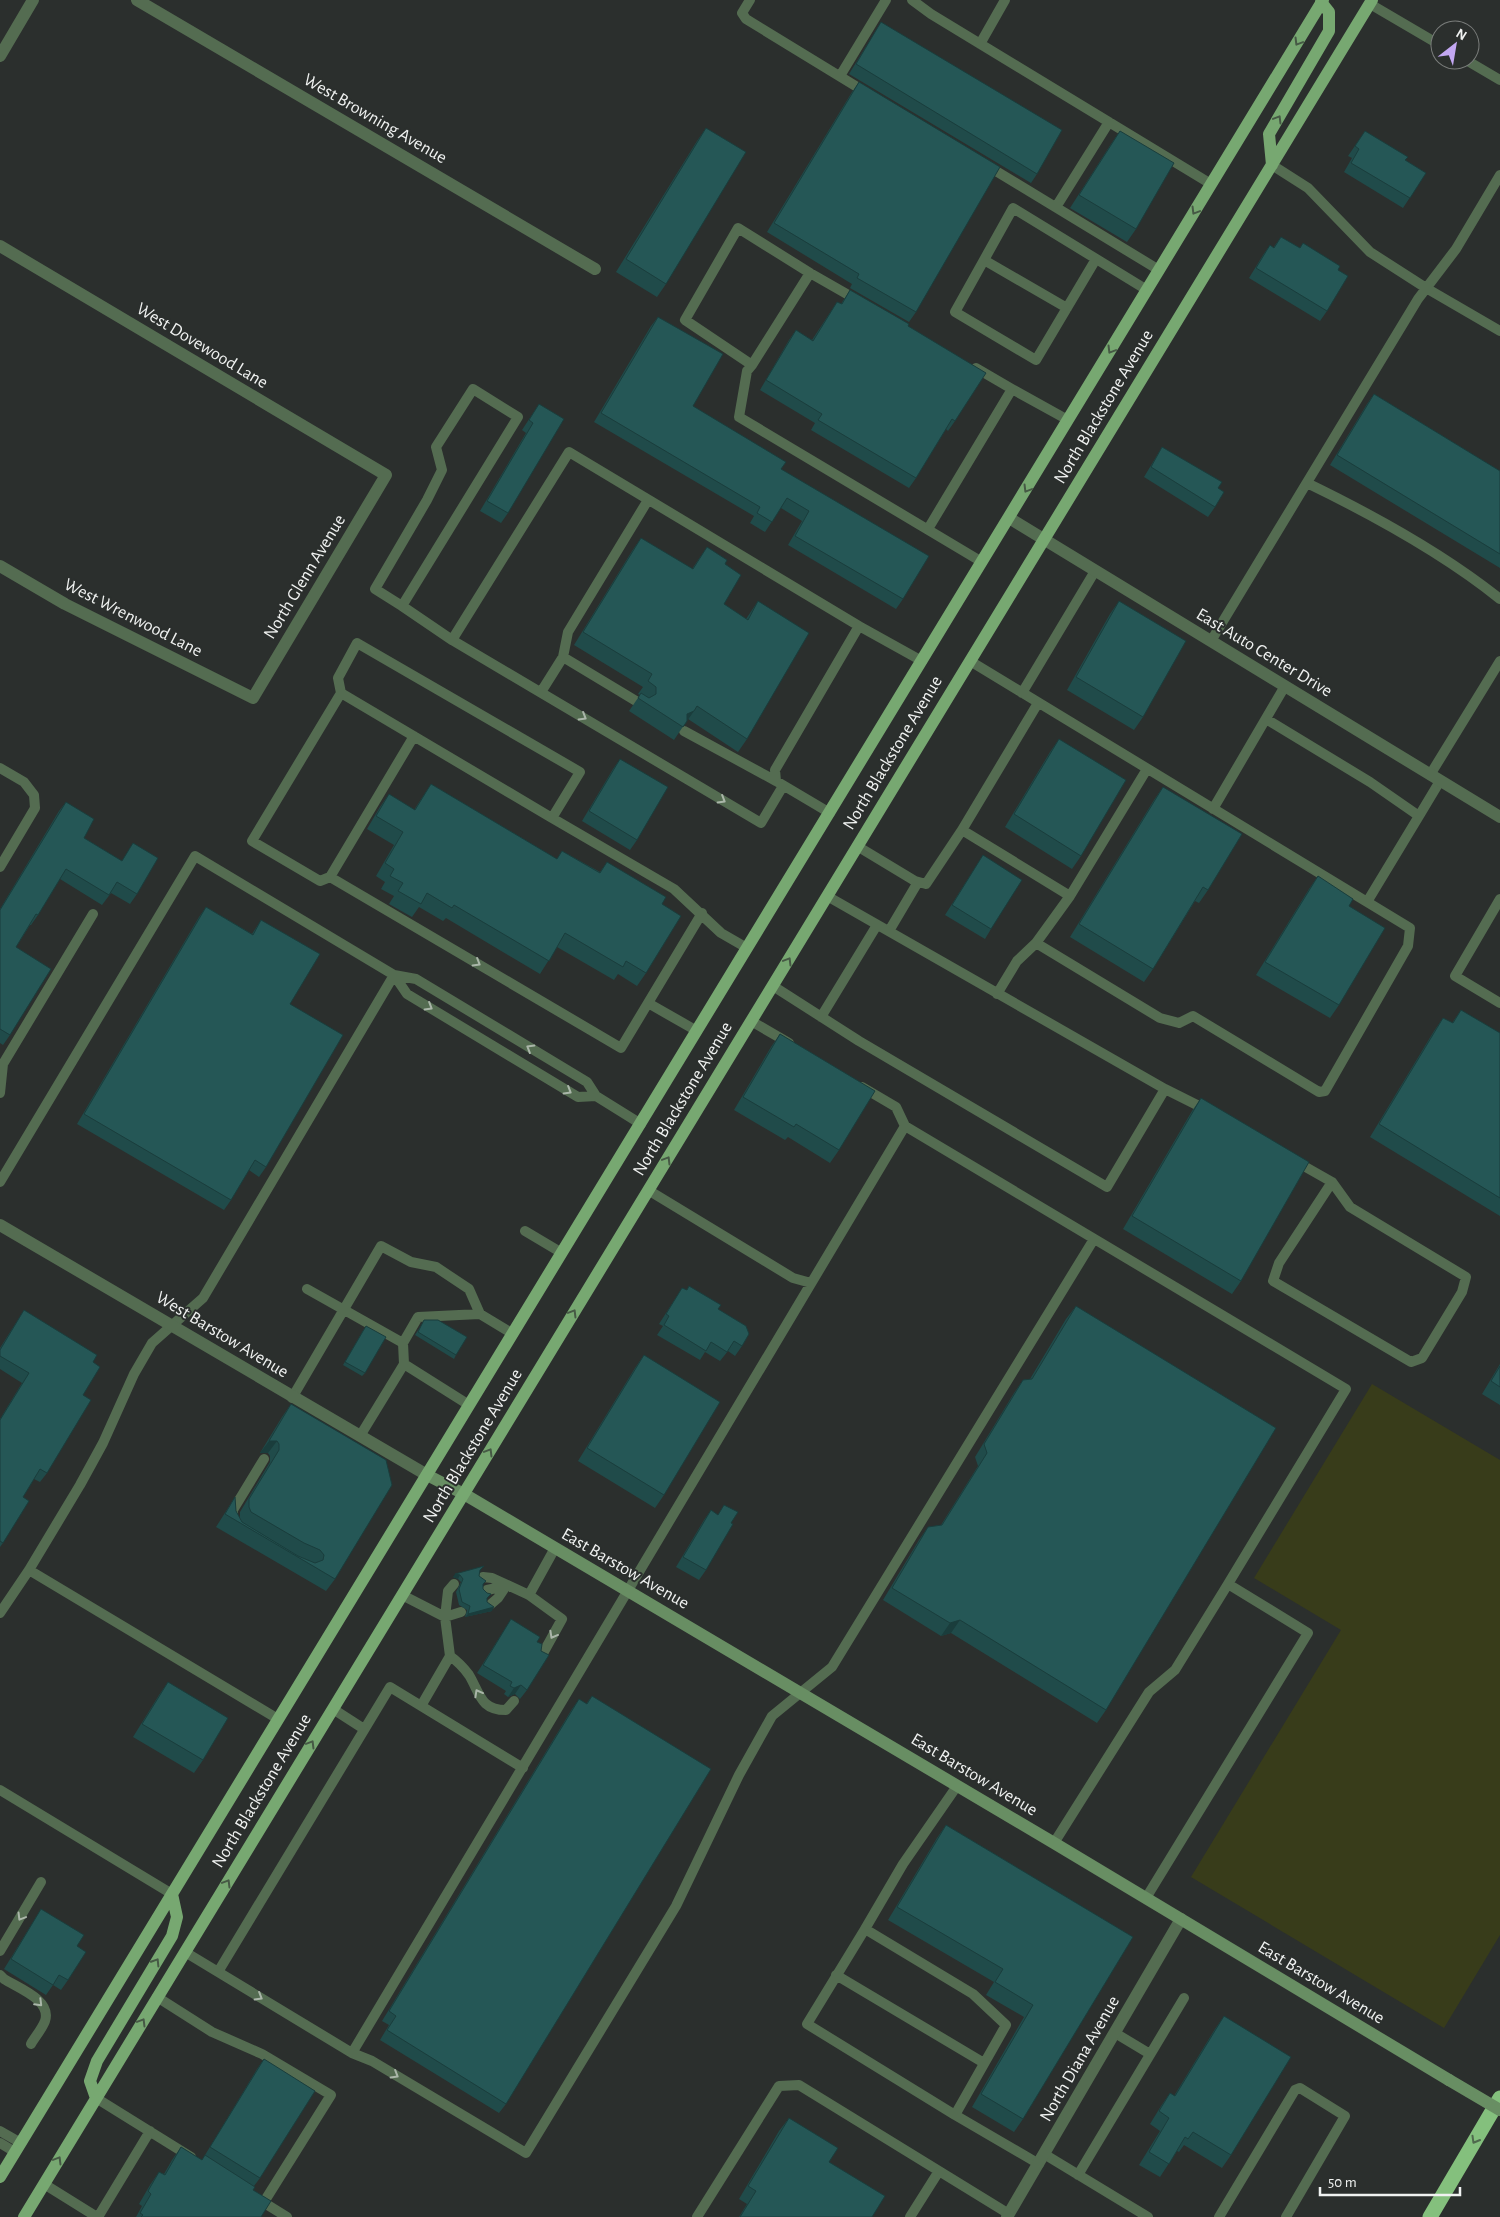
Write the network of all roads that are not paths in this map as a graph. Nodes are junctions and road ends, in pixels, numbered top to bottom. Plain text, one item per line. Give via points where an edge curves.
1 (33, 0) edge
2 (137, 0) edge
3 (750, 0) edge
4 (886, 0) edge
5 (912, 0) edge
6 (1005, 0) edge
7 (1321, 1) edge
8 (1370, 1) edge
9 (1430, 39) edge
10 (980, 44) junction
11 (0, 56) edge
12 (1480, 68) edge
13 (840, 76) junction
14 (1500, 80) edge
15 (874, 97) edge
16 (1109, 122) junction
17 (975, 158) edge
18 (1272, 165) junction
19 (1500, 174) edge
20 (1211, 184) junction
21 (1056, 208) junction
22 (0, 246) edge
23 (1096, 259) junction
24 (984, 260) junction
25 (595, 269) dead end
26 (1159, 270) junction
27 (810, 273) junction
28 (1426, 288) junction
29 (1147, 290) junction
30 (869, 307) edge
31 (1067, 308) junction
32 (1500, 331) edge
33 (752, 365) junction
34 (970, 365) edge
35 (1012, 389) junction
36 (1068, 420) junction
37 (386, 475) joint
38 (1307, 483) junction
39 (648, 500) junction
40 (1009, 518) junction
41 (928, 529) junction
42 (1044, 539) junction
43 (982, 562) junction
44 (0, 566) edge
45 (1095, 571) junction
46 (1500, 599) edge
47 (402, 606) junction
48 (859, 626) junction
49 (452, 640) junction
50 (1211, 641) junction
51 (563, 657) junction
52 (922, 660) junction
53 (970, 661) junction
54 (1500, 661) edge
55 (1285, 686) junction
56 (541, 692) junction
57 (341, 693) junction
58 (1022, 693) junction
59 (253, 698) joint
60 (1038, 703) junction
61 (641, 704) edge
62 (1266, 719) junction
63 (684, 731) edge
64 (414, 736) junction
65 (0, 768) edge
66 (1147, 769) junction
67 (1435, 778) junction
68 (779, 784) junction
69 (1212, 809) junction
70 (830, 813) junction
71 (1419, 816) junction
72 (552, 818) junction
73 (1500, 818) edge
74 (962, 830) junction
75 (857, 846) junction
76 (0, 867) edge
77 (330, 877) junction
78 (918, 882) junction
79 (827, 896) junction
80 (1070, 896) junction
81 (1500, 899) edge
82 (1367, 902) junction
83 (93, 914) dead end
84 (702, 914) junction
85 (877, 925) junction
86 (889, 932) junction
87 (1036, 943) junction
88 (748, 948) junction
89 (394, 975) junction
90 (772, 986) junction
91 (997, 994) junction
92 (648, 1003) junction
93 (1500, 1003) edge
94 (821, 1017) junction
95 (751, 1021) junction
96 (697, 1031) junction
97 (797, 1048) edge
98 (854, 1082) edge
99 (1164, 1090) junction
100 (0, 1093) edge
101 (596, 1096) junction
102 (1217, 1116) edge
103 (640, 1124) junction
104 (904, 1126) junction
105 (1283, 1154) edge
106 (0, 1182) edge
107 (1332, 1182) junction
108 (648, 1190) junction
109 (0, 1226) edge
110 (525, 1231) dead end
111 (1094, 1239) junction
112 (562, 1253) junction
113 (811, 1283) junction
114 (307, 1289) dead end
115 (342, 1310) junction
116 (480, 1314) junction
117 (172, 1326) junction
118 (512, 1334) junction
119 (403, 1343) junction
120 (404, 1364) junction
121 (292, 1398) junction
122 (469, 1405) junction
123 (360, 1436) junction
124 (264, 1458) dead end
125 (427, 1475) junction
126 (464, 1494) junction
127 (237, 1529) edge
128 (555, 1548) junction
129 (29, 1570) junction
130 (484, 1576) dead end
131 (454, 1584) dead end
132 (1228, 1584) junction
133 (506, 1586) junction
134 (487, 1590) edge
135 (629, 1591) junction
136 (402, 1595) junction
137 (529, 1595) junction
138 (458, 1598) edge
139 (446, 1600) junction
140 (491, 1604) edge
141 (461, 1612) dead end
142 (0, 1613) edge
143 (445, 1617) junction
144 (450, 1656) junction
145 (541, 1657) edge
146 (802, 1693) junction
147 (514, 1701) edge
148 (421, 1706) junction
149 (333, 1709) junction
150 (278, 1719) junction
151 (364, 1729) junction
152 (523, 1768) junction
153 (957, 1786) junction
154 (0, 1790) edge
155 (1054, 1842) junction
156 (41, 1882) dead end
157 (172, 1894) junction
158 (1146, 1898) junction
159 (1181, 1919) junction
160 (864, 1929) junction
161 (0, 1952) edge
162 (185, 1952) junction
163 (218, 1972) junction
164 (0, 1975) edge
165 (836, 1975) junction
166 (157, 1997) junction
167 (1184, 1998) dead end
168 (1115, 2033) junction
169 (31, 2044) dead end
170 (352, 2053) junction
171 (1150, 2054) junction
172 (984, 2063) junction
173 (96, 2098) junction
174 (1500, 2098) edge
175 (1500, 2110) edge
176 (955, 2115) junction
177 (0, 2131) edge
178 (150, 2131) junction
179 (0, 2143) edge
180 (18, 2147) junction
181 (1041, 2159) junction
182 (199, 2162) edge
183 (939, 2171) junction
184 (1078, 2175) junction
185 (0, 2177) edge
186 (44, 2184) junction
187 (248, 2192) edge
188 (264, 2202) junction
189 (1008, 2216) edge
190 (24, 2217) edge
191 (98, 2217) edge
192 (287, 2217) edge
193 (697, 2217) edge
194 (910, 2217) edge
195 (1148, 2217) edge
196 (1219, 2217) edge
197 (1286, 2217) edge
198 (1430, 2217) edge

1 - 11 street
2 - 25 street, West Browning Avenue
3 - 13 lane via 742,13 746,19
4 - 13 lane
5 - 10 lane
6 - 10 lane
18 -> 7 main road via 1269,134 1329,31 1329,12
7 -> 20 main road, North Blackstone Avenue
8 - 9 lane
8 - 18 main road, North Blackstone Avenue
10 - 16 lane
12 - 14 lane
13 - 15 lane
16 - 20 lane
16 - 21 lane
17 - 21 lane
18 - 28 lane via 1308,188 1370,252
18 - 42 main road, North Blackstone Avenue
19 - 28 lane via 1456,249
20 -> 26 main road, North Blackstone Avenue
21 - 26 lane
22 - 37 street, West Dovewood Lane
23 - 24 lane via 1012,208
23 - 29 lane
23 - 31 lane
24 - 31 lane
24 - 31 lane via 955,312 1036,360
26 - 29 main road, North Blackstone Avenue
27 - 30 lane
27 - 33 lane
27 - 33 lane via 738,228 685,320
28 - 32 lane
28 - 38 lane
29 -> 36 main road, North Blackstone Avenue
33 - 41 lane via 739,416
34 - 35 lane
35 - 36 lane
35 - 41 lane
36 -> 40 main road, North Blackstone Avenue
37 - 59 street, North Glenn Avenue
38 - 46 lane via 1420,545
38 - 50 lane
39 - 48 lane
39 - 49 lane via 569,452
39 - 51 lane via 568,632
40 - 42 street, East Auto Center Drive
40 - 43 main road, North Blackstone Avenue
41 - 43 lane
42 - 45 street, East Auto Center Drive
42 - 53 main road, North Blackstone Avenue
43 - 52 main road, North Blackstone Avenue
44 - 59 street, West Wrenwood Lane via 65,604
45 - 50 street, East Auto Center Drive
45 - 58 lane
47 - 47 lane via 518,417 472,389 436,447 442,470 375,589
47 - 49 lane
48 - 52 lane
48 - 68 lane via 775,770
49 - 56 lane
50 - 55 street, East Auto Center Drive
51 - 56 lane
51 - 61 lane
52 - 70 main road, North Blackstone Avenue
53 - 58 lane
53 - 75 main road, North Blackstone Avenue
54 - 67 lane
55 - 62 lane
55 - 67 street, East Auto Center Drive
56 -> 68 lane via 761,823
57 - 64 lane
57 - 72 lane via 338,678 357,643 580,772
57 - 77 lane via 252,841 320,881
58 - 60 lane
60 - 66 lane
60 - 74 lane
62 - 69 lane
62 - 71 lane
63 - 68 lane
64 - 72 lane
64 - 77 lane
65 - 76 lane via 24,782 34,795 35,808
66 - 69 lane
66 - 80 lane
67 - 71 lane
67 - 73 street, East Auto Center Drive
68 - 70 lane
69 - 82 lane
70 - 88 main road, North Blackstone Avenue
71 - 82 lane
72 - 84 lane via 674,889
74 - 78 lane via 926,884
74 - 80 lane
75 - 78 lane
75 - 79 main road, North Blackstone Avenue
77 -> 92 lane via 621,1048
78 - 86 lane
79 - 85 lane
90 -> 79 main road, North Blackstone Avenue
80 - 87 lane
81 - 93 lane via 1455,976
82 - 87 lane via 1410,928 1408,946 1325,1091 1318,1092 1193,1016 1180,1023 1160,1018
83 - 100 lane via 3,1064
84 - 88 lane via 721,933
84 - 92 lane
85 - 86 lane
85 - 94 lane
86 - 91 lane
87 - 91 lane via 1017,961
88 - 96 main road, North Blackstone Avenue
101 -> 89 lane via 588,1082 416,980
89 -> 101 lane via 407,994 578,1097
89 - 106 lane via 195,856
89 - 117 lane via 203,1298
90 - 94 lane
90 - 95 main road, North Blackstone Avenue
91 - 99 lane
92 - 96 lane
94 - 99 lane via 1107,1187
95 - 97 lane
108 -> 95 main road, North Blackstone Avenue
96 - 103 main road, North Blackstone Avenue
98 - 104 lane via 896,1107
99 - 102 lane
101 - 103 lane
103 - 112 main road, North Blackstone Avenue
104 - 111 lane
104 - 113 lane
105 - 107 lane
107 - 107 lane via 1350,1207 1466,1276 1462,1292 1422,1358 1411,1362 1272,1281 1279,1263
108 - 113 lane via 794,1278
126 -> 108 main road, North Blackstone Avenue
109 - 117 street, West Barstow Avenue
110 - 112 lane
111 - 132 lane via 1346,1389
111 - 146 lane via 832,1667
112 - 118 main road, North Blackstone Avenue
113 - 135 lane
114 - 115 lane
115 - 116 lane via 381,1246 411,1262 436,1267 469,1289
115 - 119 lane
115 - 121 lane
116 - 118 lane
116 - 119 lane via 418,1317
117 - 121 street, West Barstow Avenue
117 - 129 lane via 152,1343 94,1460
118 - 122 main road, North Blackstone Avenue
119 - 120 lane
120 - 122 lane
120 - 123 lane
121 - 123 street, West Barstow Avenue
122 - 125 main road, North Blackstone Avenue
123 - 125 street, West Barstow Avenue
124 - 127 lane via 233,1510
125 - 126 main road, East Barstow Avenue
125 - 150 main road, North Blackstone Avenue
126 - 128 main road, East Barstow Avenue
126 - 136 main road, North Blackstone Avenue
128 - 135 main road, East Barstow Avenue
128 - 137 lane
129 - 142 lane
129 - 150 lane
130 - 133 lane
131 - 139 lane
132 - 155 lane via 1175,1670 1149,1692
132 - 158 lane via 1308,1633
133 - 134 lane
133 - 137 lane
133 - 140 lane
135 - 146 main road, East Barstow Avenue
135 - 152 lane
136 - 143 lane
136 - 149 main road, North Blackstone Avenue
137 -> 145 lane via 562,1619
138 - 139 lane
139 - 143 lane
141 - 143 lane
143 - 144 lane
147 -> 144 lane via 506,1710 496,1710 485,1704 469,1675
144 - 148 lane
146 - 153 main road, East Barstow Avenue
170 -> 146 lane via 372,2061 526,2153 676,1906 739,1775 772,1716
148 - 151 lane via 390,1687
148 - 152 lane
149 - 151 lane
162 -> 149 main road, North Blackstone Avenue
150 - 157 main road, North Blackstone Avenue
151 - 163 lane
152 - 170 lane
153 - 155 main road, East Barstow Avenue
153 - 160 lane via 903,1864
154 - 157 lane
155 - 158 main road, East Barstow Avenue
156 -> 161 lane
173 -> 157 main road via 90,2081 97,2061 172,1936 177,1917
157 - 180 main road, North Blackstone Avenue
158 - 159 main road, East Barstow Avenue
159 - 168 street, North Diana Avenue
159 - 175 main road, East Barstow Avenue, bridge
160 - 165 lane
160 - 172 lane via 973,1994 1006,2025
162 - 163 lane
162 - 166 main road, North Blackstone Avenue
163 -> 170 lane
164 -> 169 lane via 39,2000 45,2009 45,2020
165 - 172 lane
165 - 176 lane via 807,2024
173 -> 166 main road, North Blackstone Avenue
166 - 188 lane via 212,2032 262,2054 331,2095
167 - 171 lane
168 - 171 lane
168 - 181 street, North Diana Avenue
171 - 184 lane
172 - 176 lane
173 - 178 lane
186 -> 173 main road, North Blackstone Avenue
174 -> 198 highway
176 - 181 lane
177 - 180 lane
178 - 182 lane
178 - 191 lane
179 - 180 lane
180 - 185 main road, North Blackstone Avenue
181 - 184 lane
181 - 189 street, North Diana Avenue
183 - 189 lane
183 - 193 lane via 799,2085 779,2086
183 - 194 lane
184 - 195 lane
186 - 190 main road, North Blackstone Avenue
186 - 191 lane
187 - 188 lane
188 - 192 lane
196 - 197 lane via 1295,2090 1300,2088 1345,2116

